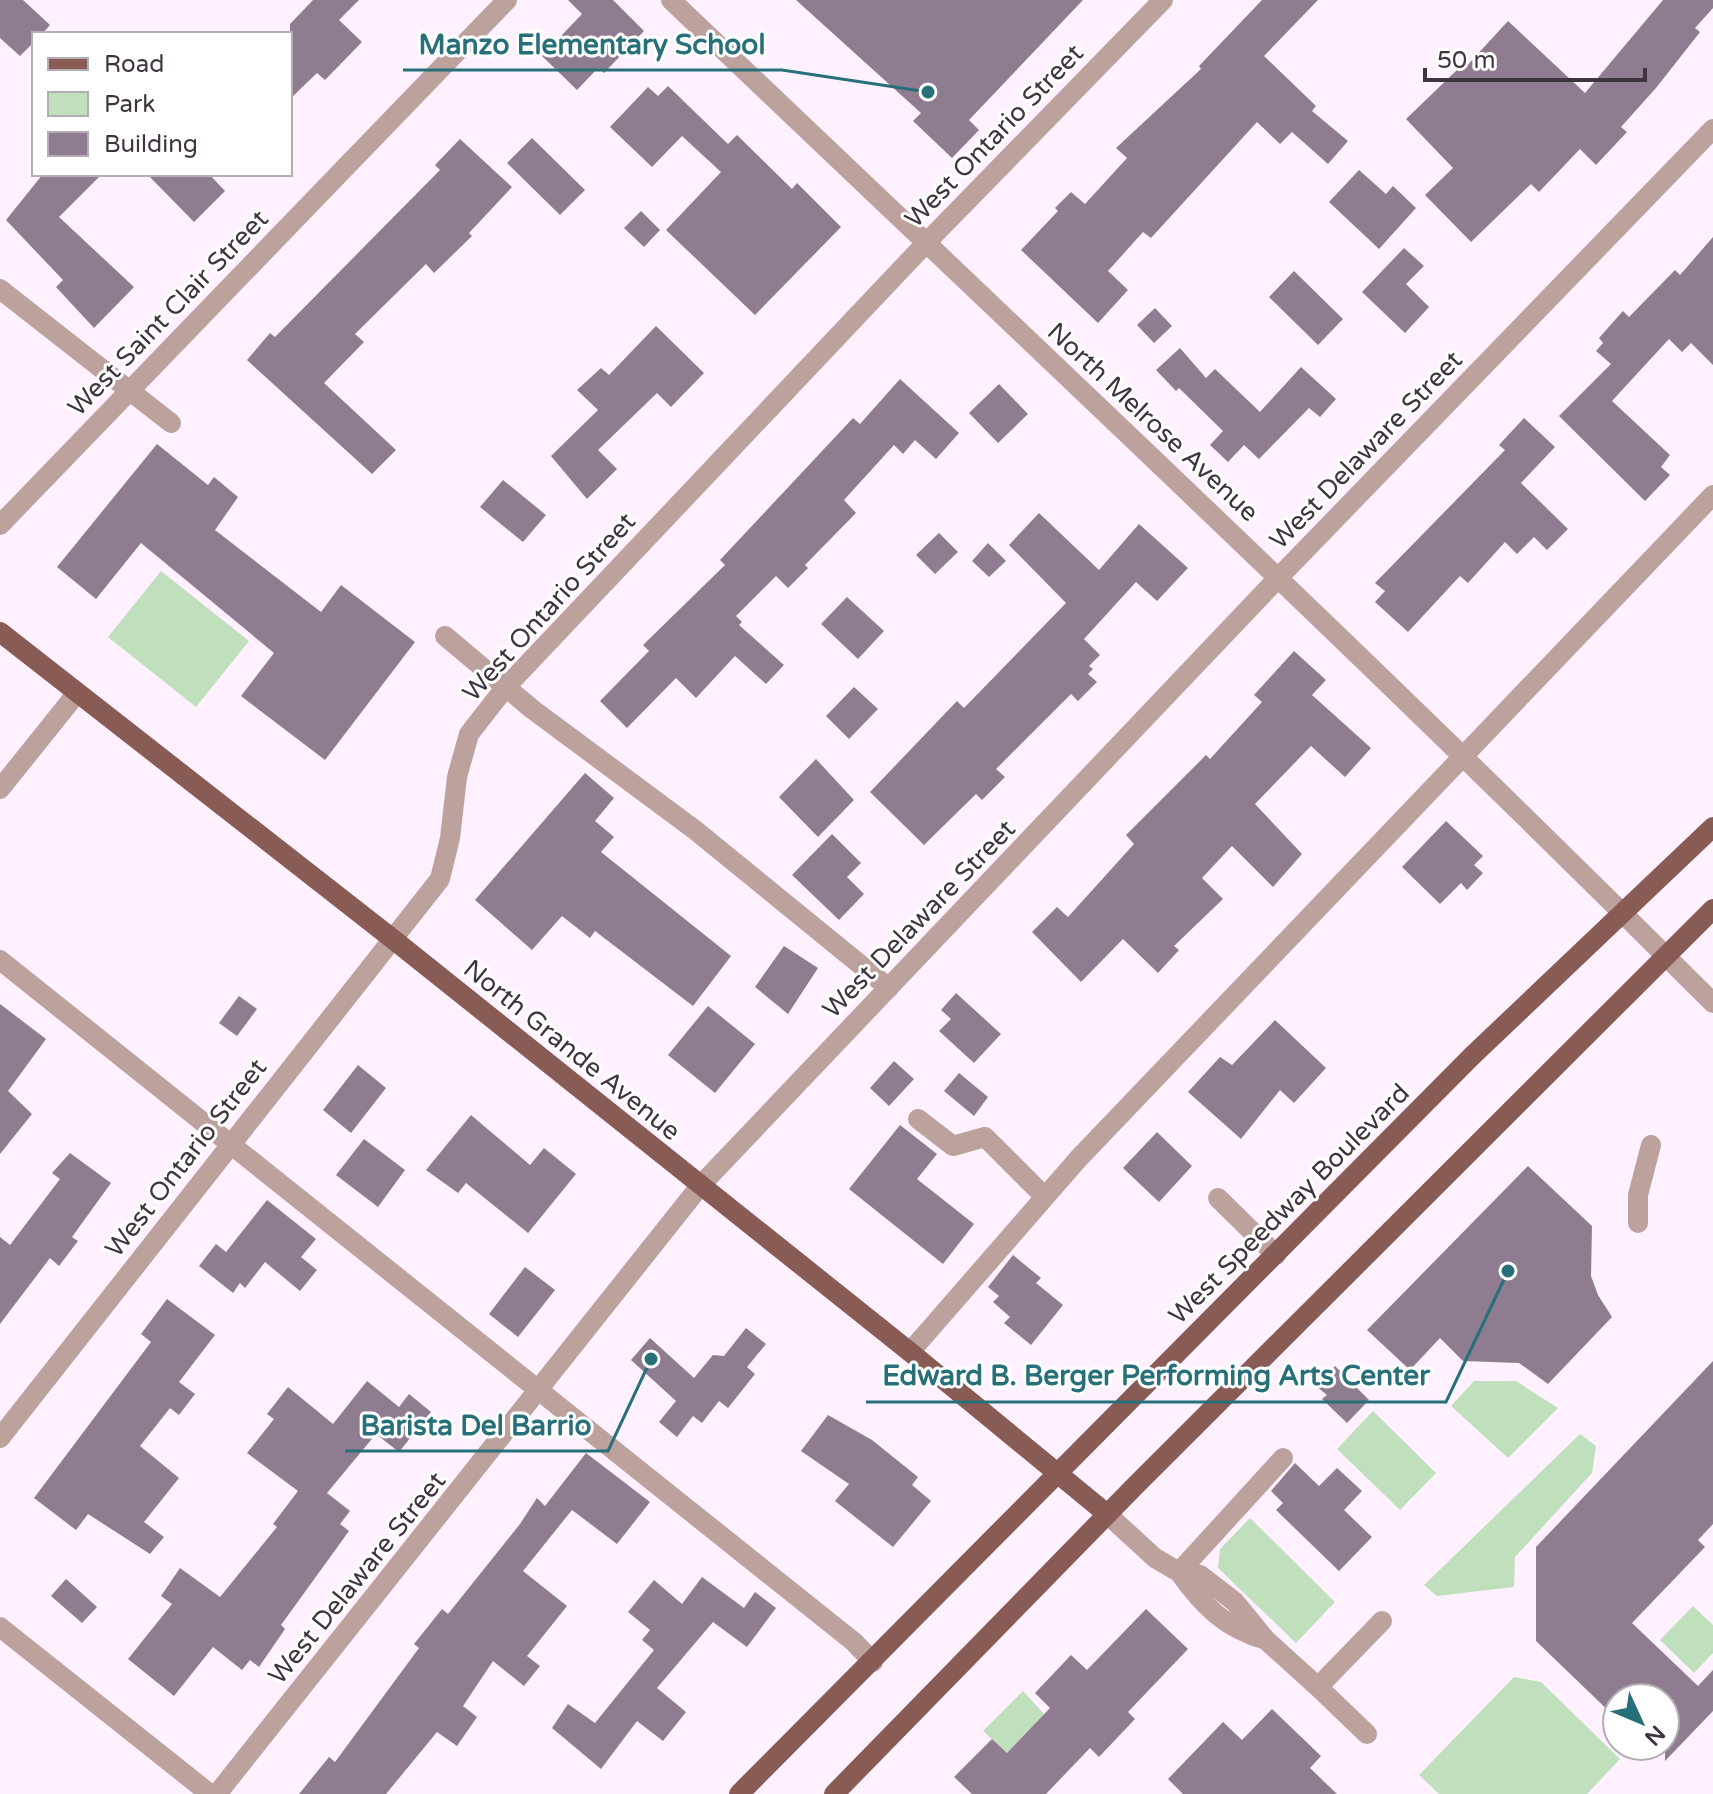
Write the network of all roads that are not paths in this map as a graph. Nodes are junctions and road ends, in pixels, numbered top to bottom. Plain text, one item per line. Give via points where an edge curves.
1 (507, 0) edge
2 (671, 0) edge
3 (1163, 0) edge
4 (1713, 129) edge
5 (926, 243) junction
6 (0, 289) edge
7 (130, 389) junction
8 (171, 423) dead end
9 (1713, 495) edge
10 (0, 525) edge
11 (1279, 577) junction
12 (0, 632) edge
13 (445, 636) dead end
14 (505, 688) junction
15 (77, 693) junction
16 (1463, 755) junction
17 (0, 789) edge
18 (1713, 827) edge
19 (1713, 909) edge
20 (1622, 911) junction
21 (394, 940) junction
22 (1664, 954) junction
23 (0, 960) edge
24 (889, 988) junction
25 (1713, 1003) edge
26 (918, 1119) dead end
27 (229, 1143) junction
28 (1651, 1145) dead end
29 (700, 1186) junction
30 (1044, 1196) junction
31 (1218, 1198) dead end
32 (1638, 1223) dead end
33 (1276, 1255) junction
34 (910, 1352) junction
35 (538, 1391) junction
36 (0, 1438) edge
37 (1283, 1458) dead end
38 (1056, 1474) junction
39 (1107, 1514) junction
40 (1179, 1572) junction
41 (1382, 1621) dead end
42 (0, 1627) edge
43 (873, 1662) junction
44 (1318, 1687) junction
45 (1367, 1734) dead end
46 (210, 1794) edge
47 (217, 1794) edge
48 (739, 1794) edge
49 (834, 1794) edge

1 - 7 street, West Saint Clair Street
2 - 5 street, North Melrose Avenue
3 - 5 street, West Ontario Street
4 - 11 street, West Delaware Street
5 - 11 street, North Melrose Avenue
5 - 14 street, West Ontario Street
6 - 7 street
7 - 8 street
7 - 10 street, West Saint Clair Street
9 - 16 street
11 - 16 street, North Melrose Avenue
11 - 24 street, West Delaware Street
12 - 15 main road, North Grande Avenue
13 - 14 street
14 - 21 street, West Ontario Street via 469,734 440,879
14 - 24 street via 695,830
15 - 17 street
15 - 21 main road, North Grande Avenue
16 - 20 street, North Melrose Avenue
16 - 30 street
18 - 20 main road, West Speedway Boulevard
19 - 22 main road
20 - 22 street, North Melrose Avenue
20 - 33 main road, West Speedway Boulevard
21 - 27 street, West Ontario Street
21 - 29 main road, North Grande Avenue
22 - 25 street, North Melrose Avenue
22 - 39 main road
23 - 27 street
24 - 29 street, West Delaware Street
26 - 30 street via 953,1146 985,1137
27 - 35 street
27 - 36 street, West Ontario Street
28 - 32 street via 1638,1195
29 - 34 main road, North Grande Avenue
29 - 35 street, West Delaware Street
30 - 34 street
31 - 33 street
33 - 38 main road, West Speedway Boulevard
34 - 38 main road, North Grande Avenue
35 - 43 street
35 - 47 street, West Delaware Street
37 - 40 street
38 - 39 main road, North Grande Avenue
38 - 43 main road, West Speedway Boulevard
39 - 40 street via 1155,1558
39 - 49 main road
40 - 44 street via 1197,1597 1236,1631 1266,1640
41 - 44 street
42 - 46 street
43 - 48 main road, West Speedway Boulevard
44 - 45 street

